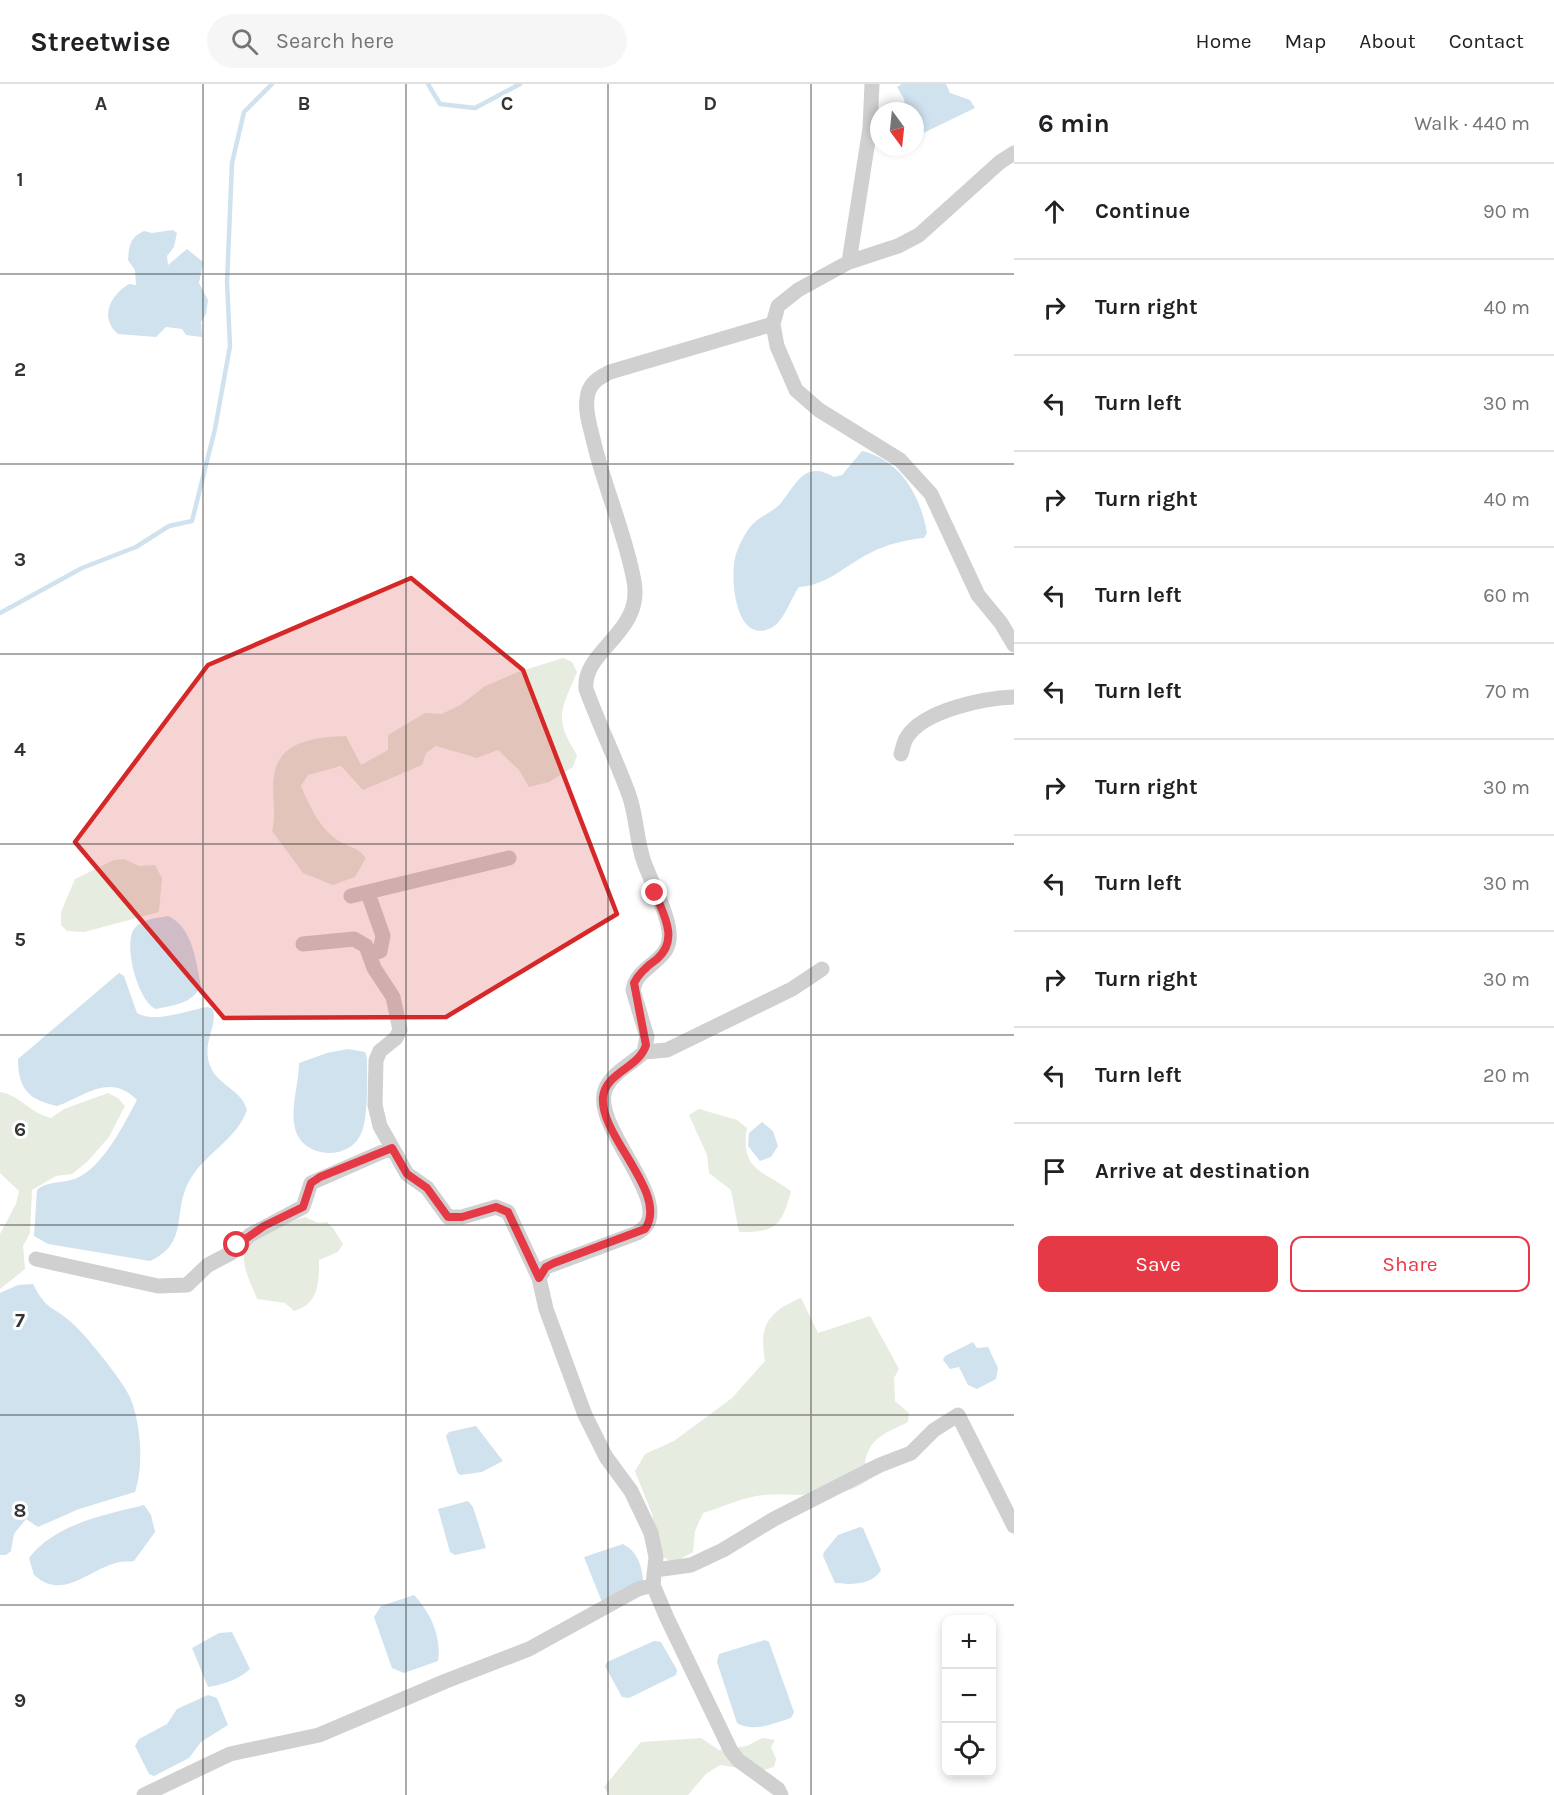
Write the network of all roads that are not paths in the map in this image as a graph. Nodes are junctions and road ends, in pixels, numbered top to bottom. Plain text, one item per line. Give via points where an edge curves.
1 (872, 84) edge
2 (1014, 153) edge
3 (849, 262) junction
4 (773, 324) junction
5 (1014, 645) edge
6 (1014, 697) edge
7 (901, 754) dead end
8 (509, 858) dead end
9 (368, 892) junction
10 (351, 896) dead end
11 (303, 944) dead end
12 (371, 956) junction
13 (822, 969) dead end
14 (644, 1052) junction
15 (392, 1148) junction
16 (36, 1259) dead end
17 (539, 1278) junction
18 (1014, 1526) edge
19 (654, 1577) junction
20 (144, 1795) edge
21 (781, 1795) edge

1 - 3 street via 870,128
2 - 3 street via 919,235
3 - 4 street via 798,290 778,306
4 - 5 street via 777,346 796,390 819,410 900,460 931,494 978,595
4 - 14 street via 610,372 592,383 587,398 595,445 623,534 635,596 628,620 587,674 586,689 630,795 643,859 669,935 667,948 642,970 634,983 647,1037
6 - 7 street via 943,711 908,735
8 - 9 street
9 - 10 street
9 - 12 street via 382,936 380,951
11 - 12 street via 354,939 366,946
12 - 15 street via 398,1012 400,1030 380,1051 374,1083 380,1126
13 - 14 street via 792,989 667,1050
14 - 17 street via 608,1082 603,1097 607,1116 649,1201 652,1217 637,1233 546,1267
15 - 16 street via 311,1183 303,1207 250,1235 187,1285 158,1286
15 - 17 street via 407,1174 427,1188 448,1217 496,1207 508,1212
17 - 19 street via 546,1309 585,1415 606,1457 643,1512 656,1557
18 - 19 street via 958,1414 911,1453 774,1519 723,1550
19 - 20 street via 530,1649 319,1735 230,1754
19 - 21 street via 730,1751

